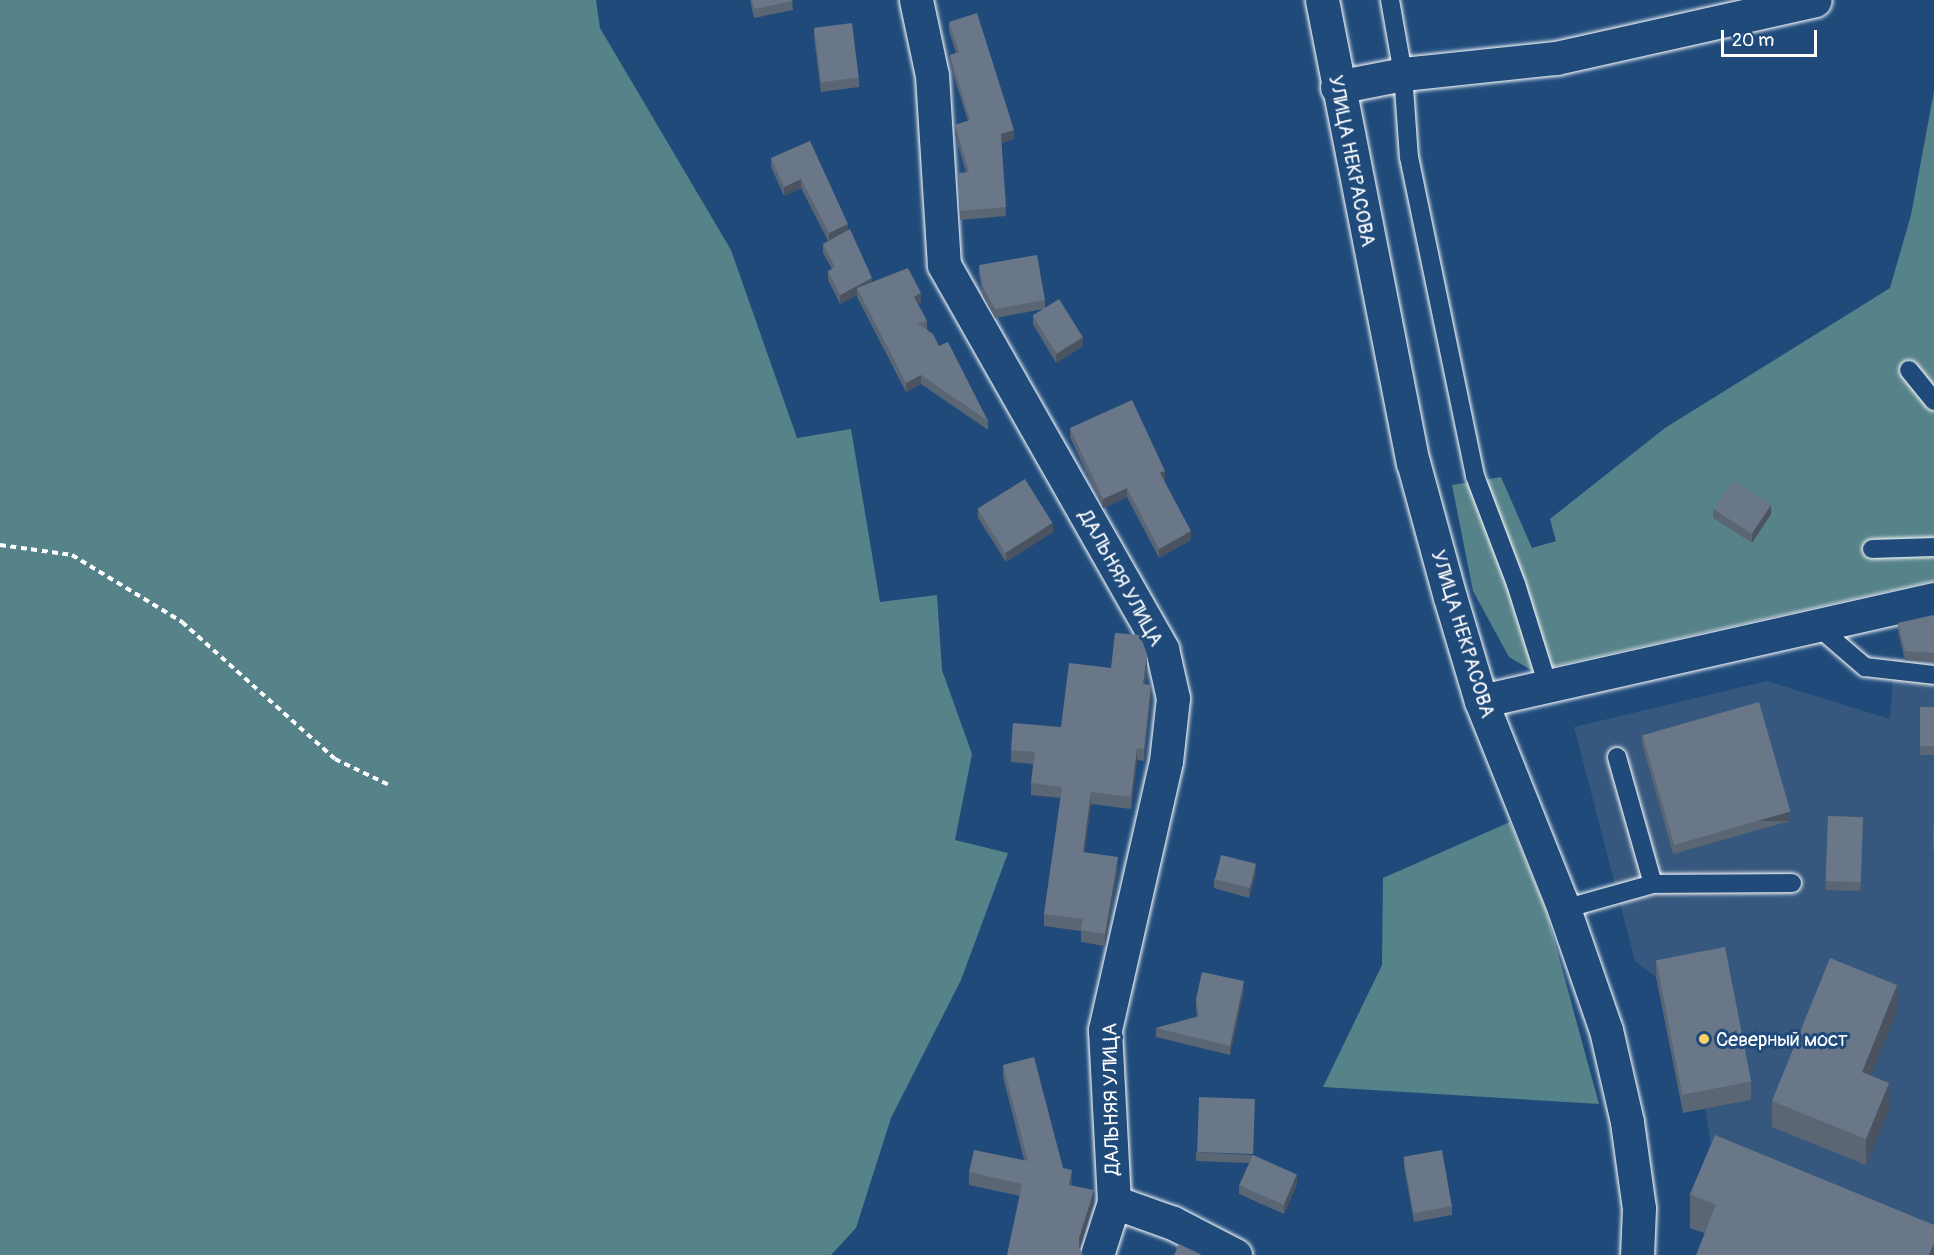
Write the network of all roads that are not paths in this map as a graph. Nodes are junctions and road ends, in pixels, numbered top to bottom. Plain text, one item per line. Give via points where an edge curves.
1 (916, 0) edge
2 (1322, 0) edge
3 (1390, 0) edge
4 (1815, 0) edge
5 (1403, 74) junction
6 (1337, 87) junction
7 (1909, 370) dead end
8 (1934, 401) edge
9 (1934, 547) edge
10 (1872, 549) dead end
11 (1934, 599) edge
12 (1816, 626) junction
13 (1934, 675) edge
14 (1548, 686) junction
15 (1481, 701) junction
16 (1617, 757) dead end
17 (1792, 883) dead end
18 (1653, 884) junction
19 (1564, 909) junction
20 (1114, 1202) junction
21 (1097, 1255) edge
22 (1235, 1255) edge
23 (1637, 1255) edge

1 - 20 street, ДАЛЬНЯЯ УЛИЦА via 932,75 944,265 1162,649 1173,698 1166,761 1105,1030
2 - 6 street, УЛИЦА НЕКРАСОВА
3 - 5 lane
4 - 5 street via 1556,58
5 - 6 street
5 - 14 lane via 1409,157 1475,476 1516,584
6 - 15 street, УЛИЦА НЕКРАСОВА via 1413,462
7 - 8 lane
9 - 10 lane
11 - 12 street
12 - 13 lane via 1865,668
12 - 14 street
14 - 15 street
15 - 19 street, УЛИЦА НЕКРАСОВА
16 - 18 lane
17 - 18 lane
18 - 19 lane
19 - 23 street, УЛИЦА НЕКРАСОВА via 1606,1030 1627,1122 1639,1208
20 - 21 street, ДАЛЬНЯЯ УЛИЦА
20 - 22 street via 1173,1223

